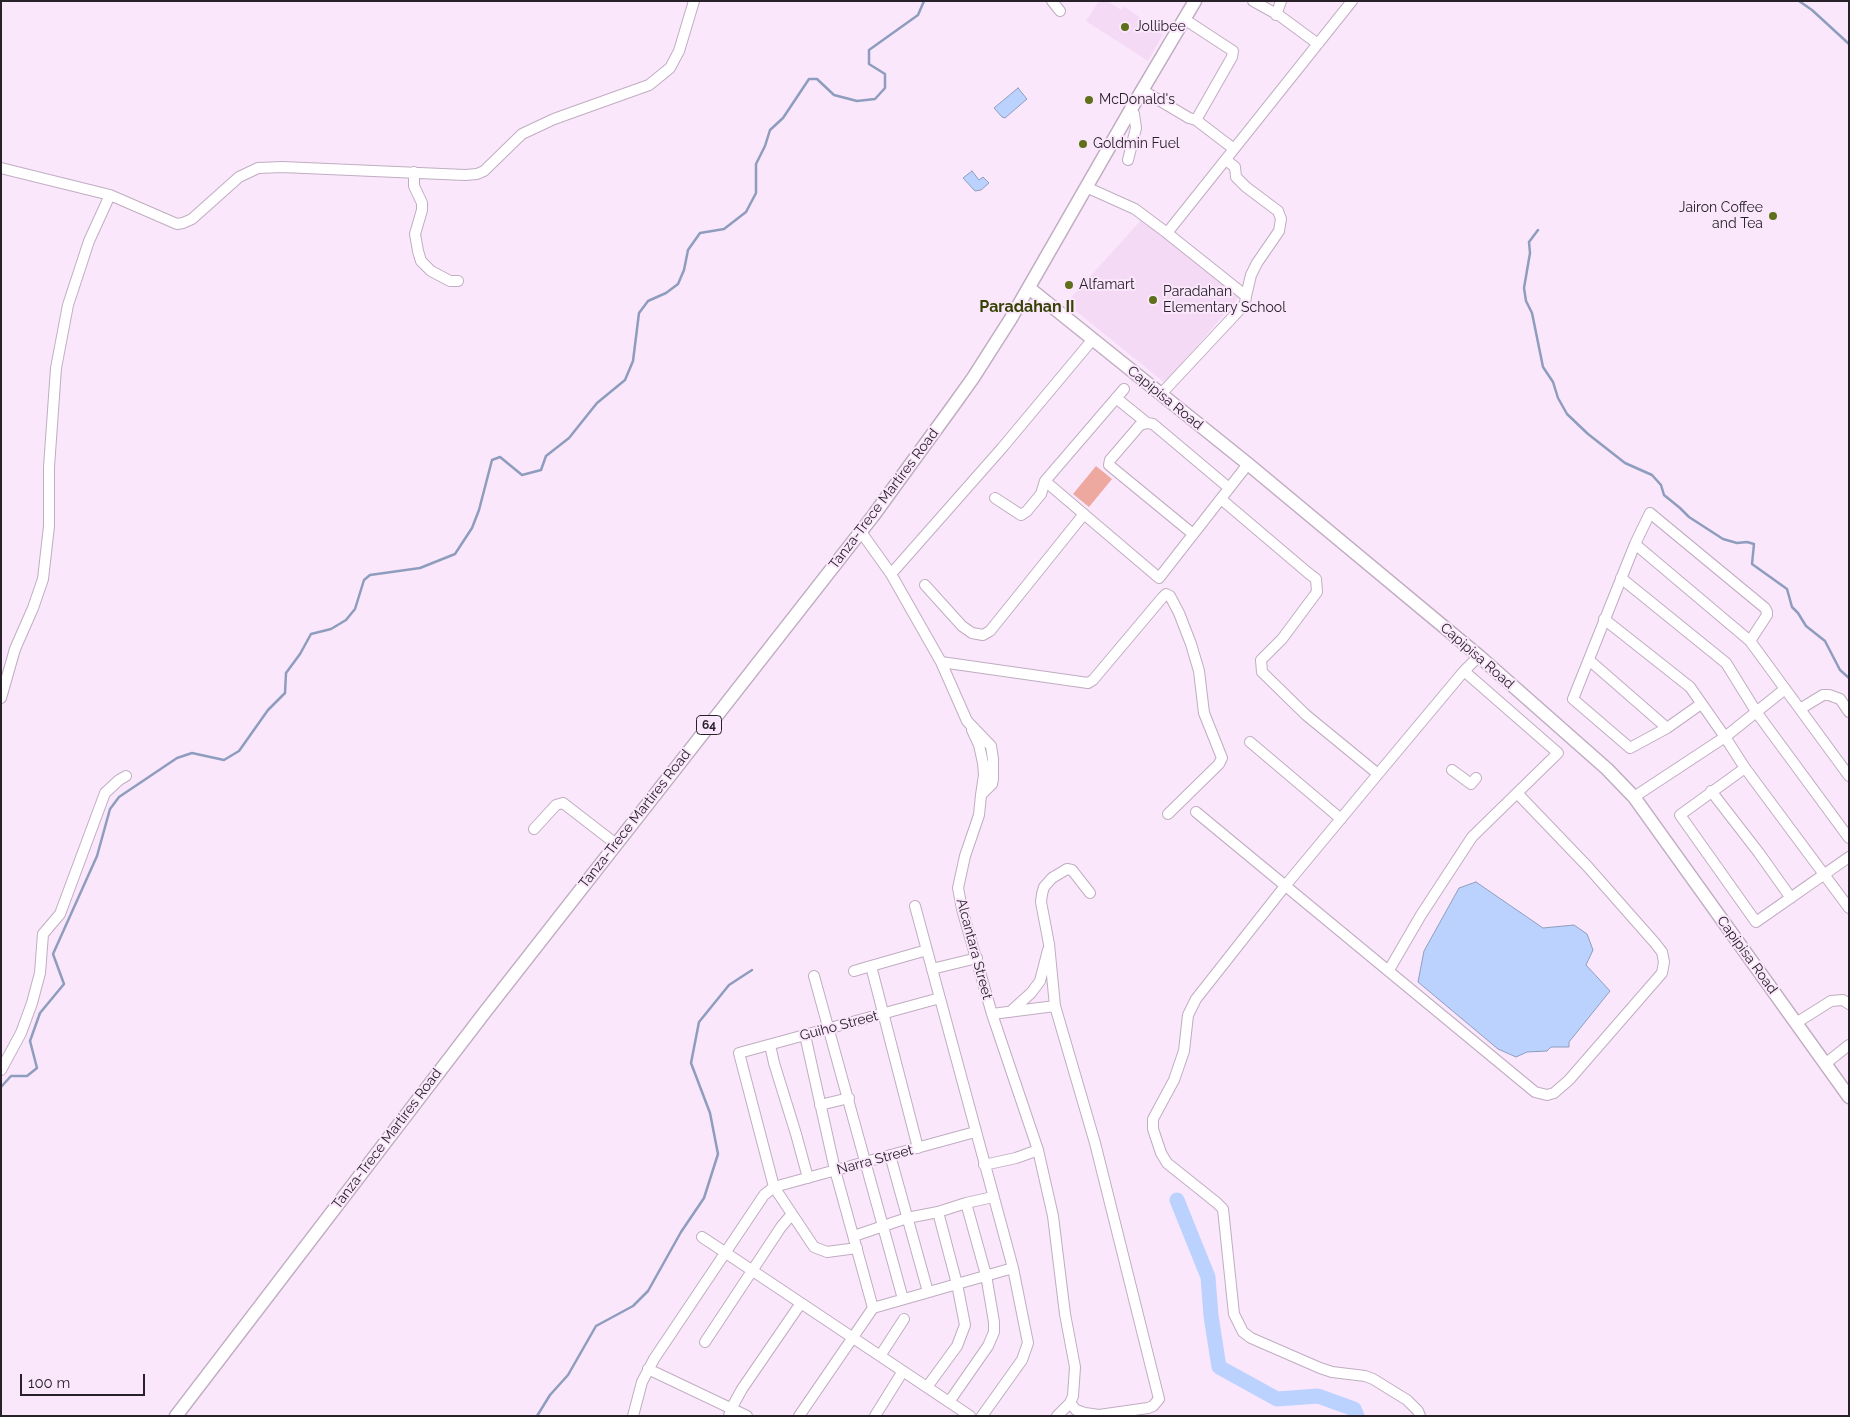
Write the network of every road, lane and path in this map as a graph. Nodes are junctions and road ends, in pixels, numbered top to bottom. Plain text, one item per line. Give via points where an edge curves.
1 (694, 1) edge
2 (1052, 1) edge
3 (1195, 1) edge
4 (1253, 1) edge
5 (1281, 1) edge
6 (1352, 1) edge
7 (1060, 11) dead end
8 (1276, 15) junction
9 (1184, 19) junction
10 (1318, 44) junction
11 (1142, 90) junction
12 (1131, 108) junction
13 (1196, 120) junction
14 (1234, 150) junction
15 (1128, 160) dead end
16 (1226, 160) junction
17 (1, 168) edge
18 (414, 172) junction
19 (1086, 187) junction
20 (110, 195) junction
21 (1167, 233) junction
22 (458, 281) dead end
23 (1029, 288) junction
24 (1246, 296) junction
25 (1093, 339) junction
26 (1124, 388) dead end
27 (1161, 394) junction
28 (1116, 398) junction
29 (1147, 423) junction
30 (1248, 464) junction
31 (1046, 481) junction
32 (1229, 488) junction
33 (995, 498) dead end
34 (1220, 499) junction
35 (1084, 514) junction
36 (860, 532) junction
37 (1193, 534) junction
38 (1635, 544) junction
39 (891, 574) junction
40 (1621, 578) junction
41 (925, 585) dead end
42 (1604, 619) junction
43 (1750, 641) junction
44 (1479, 656) junction
45 (1589, 660) junction
46 (941, 662) junction
47 (1464, 671) junction
48 (1785, 689) junction
49 (1, 698) edge
50 (1701, 704) junction
51 (1800, 708) junction
52 (1849, 712) edge
53 (1757, 713) junction
54 (1668, 728) junction
55 (1725, 737) junction
56 (1250, 742) dead end
57 (1745, 768) junction
58 (1452, 770) dead end
59 (1378, 774) junction
60 (126, 776) dead end
61 (1849, 776) edge
62 (1476, 778) dead end
63 (1711, 792) junction
64 (1517, 793) junction
65 (1634, 797) junction
66 (1196, 812) dead end
67 (1168, 814) dead end
68 (1341, 819) junction
69 (534, 829) dead end
70 (1849, 838) edge
71 (616, 844) junction
72 (1849, 858) edge
73 (1824, 874) junction
74 (1285, 886) junction
75 (1090, 893) dead end
76 (1791, 898) junction
77 (1847, 903) edge
78 (915, 906) dead end
79 (1049, 944) junction
80 (927, 950) junction
81 (977, 958) junction
82 (871, 966) junction
83 (932, 969) junction
84 (1389, 970) junction
85 (854, 971) dead end
86 (814, 976) dead end
87 (940, 998) junction
88 (1849, 1004) edge
89 (1055, 1006) junction
90 (1010, 1012) junction
91 (884, 1014) junction
92 (992, 1014) junction
93 (1796, 1023) junction
94 (830, 1028) junction
95 (805, 1035) junction
96 (770, 1045) junction
97 (1849, 1045) edge
98 (1825, 1064) junction
99 (1, 1070) edge
100 (1849, 1097) edge
101 (849, 1098) junction
102 (820, 1105) junction
103 (975, 1132) junction
104 (918, 1148) junction
105 (1038, 1150) junction
106 (890, 1155) junction
107 (866, 1162) junction
108 (984, 1165) junction
109 (835, 1170) junction
110 (808, 1178) junction
111 (774, 1187) junction
112 (993, 1197) junction
113 (966, 1202) junction
114 (938, 1212) junction
115 (792, 1214) junction
116 (907, 1218) junction
117 (882, 1226) junction
118 (854, 1236) junction
119 (702, 1237) dead end
120 (857, 1248) junction
121 (726, 1252) junction
122 (1013, 1268) junction
123 (752, 1270) junction
124 (986, 1275) junction
125 (957, 1284) junction
126 (928, 1292) junction
127 (903, 1299) junction
128 (801, 1303) junction
129 (873, 1308) junction
130 (904, 1319) dead end
131 (852, 1337) junction
132 (705, 1342) dead end
133 (880, 1356) junction
134 (648, 1369) junction
135 (903, 1371) junction
136 (927, 1388) junction
137 (949, 1402) junction
138 (1070, 1403) junction
139 (730, 1412) edge
140 (176, 1416) edge
141 (633, 1416) edge
142 (746, 1416) edge
143 (799, 1416) edge
144 (875, 1416) edge
145 (970, 1416) edge
146 (982, 1416) edge
147 (1058, 1416) edge
148 (1420, 1416) edge

1 - 18 street via 679,51 670,68 649,85 522,134 477,174
2 - 7 street
3 - 9 main road, Tanza-Trece Martires Road / 64
4 - 8 street
5 - 8 street
6 - 10 street
8 - 10 street
9 - 11 main road, Tanza-Trece Martires Road / 64
9 - 13 street via 1233,51
10 - 14 street
11 - 12 main road, Tanza-Trece Martires Road / 64
11 - 13 street
12 - 15 street via 1136,128
12 - 19 main road, Tanza-Trece Martires Road / 64
13 - 14 street
14 - 16 street
16 - 21 street
16 - 24 street via 1235,167 1236,177 1278,211 1281,219 1279,231 1251,275
17 - 20 street
18 - 20 street via 258,168 239,177 192,219 177,224
18 - 22 street via 414,186 422,203 416,234 422,261 431,271 450,281
19 - 21 street via 1135,209
19 - 23 main road, Tanza-Trece Martires Road / 64
20 - 49 street via 89,241 68,305 56,368 49,467 49,526 42,579 15,649
21 - 24 street
23 - 25 main road, Capipisa Road
23 - 36 main road, Tanza-Trece Martires Road / 64 via 973,378
24 - 27 street via 1245,304
25 - 27 main road, Capipisa Road
25 - 39 street
26 - 28 street
27 - 30 main road, Capipisa Road
28 - 29 street
28 - 31 street
29 - 32 street via 1153,424
29 - 37 street via 1140,425 1110,460 1110,465
30 - 32 street
30 - 44 main road, Capipisa Road
31 - 33 street via 1041,494 1021,515
31 - 35 street
32 - 34 street
34 - 37 street
34 - 59 street via 1316,579 1317,592 1282,639 1261,660 1262,672 1306,715
35 - 37 street via 1159,578
35 - 41 street via 983,635 962,626
36 - 39 street, Alcantara Street
36 - 71 main road, Tanza-Trece Martires Road / 64
38 - 40 street
38 - 43 street
38 - 43 street via 1650,513 1765,608 1767,616
39 - 46 street, Alcantara Street
40 - 42 street
40 - 53 street via 1726,663
42 - 45 street
42 - 50 street via 1690,687
43 - 48 street
44 - 47 street
44 - 65 main road, Capipisa Road via 1607,769
45 - 54 street
45 - 54 street via 1573,699 1630,748
46 - 67 street via 1088,683 1166,594 1170,596 1191,644 1199,672 1204,713 1222,758
46 - 81 street, Alcantara Street via 967,721 990,746 993,758 992,784 981,794 979,815 958,888
47 - 59 street
47 - 64 street via 1558,753
48 - 51 street
48 - 53 street
50 - 54 street
50 - 55 street
51 - 52 street via 1829,695 1840,699
51 - 61 street
53 - 55 street
53 - 70 street
55 - 57 street
55 - 65 street
56 - 68 street
57 - 63 street
57 - 73 street
58 - 62 street via 1471,784
59 - 68 street
60 - 99 street via 105,793 60,914 43,934 35,994 21,1033
63 - 76 street
63 - 76 street via 1680,815 1756,922
64 - 84 street via 1472,837 1421,914
64 - 84 street via 1655,943 1662,952 1662,972 1569,1080 1547,1095 1535,1092
65 - 93 main road, Capipisa Road
66 - 74 street
68 - 74 street
69 - 71 street via 556,805 563,804
71 - 140 main road, Tanza-Trece Martires Road / 64 via 472,1027
72 - 73 street
73 - 76 street
73 - 77 street
74 - 84 street
74 - 148 street via 1196,998 1188,1014 1184,1051 1174,1080 1153,1119 1153,1129 1167,1163 1222,1210 1234,1314 1243,1332 1320,1368 1373,1379 1407,1400
75 - 79 street via 1070,869 1048,881 1041,902
78 - 80 street
79 - 89 street
79 - 90 street via 1040,981
80 - 82 street
80 - 83 street
81 - 83 street
81 - 92 street, Alcantara Street
82 - 85 street
82 - 91 street
83 - 87 street
86 - 94 street
87 - 91 street, Guiho Street
87 - 103 street
88 - 93 street via 1843,1000 1832,1001
89 - 90 street
89 - 138 street via 1094,1143 1159,1399 1148,1408 1099,1414 1076,1410
90 - 92 street
91 - 94 street, Guiho Street
91 - 104 street
92 - 105 street, Alcantara Street
93 - 98 main road, Capipisa Road
94 - 95 street, Guiho Street
94 - 101 street
95 - 96 street, Guiho Street
95 - 102 street
96 - 110 street
96 - 111 street, Guiho Street via 739,1053
97 - 98 street
98 - 100 main road, Capipisa Road
101 - 102 street
101 - 107 street
102 - 109 street
103 - 104 street, Narra Street
103 - 108 street
104 - 106 street, Narra Street
105 - 108 street
105 - 138 street, Alcantara Street via 1053,1216 1075,1367
106 - 107 street, Narra Street
106 - 116 street
107 - 109 street, Narra Street
107 - 117 street
108 - 112 street
109 - 110 street, Narra Street
109 - 118 street
110 - 111 street, Narra Street
111 - 115 street
111 - 121 street via 764,1195
112 - 113 street
112 - 122 street
113 - 114 street
113 - 124 street
114 - 116 street
114 - 125 street
115 - 120 street via 814,1247 821,1251
115 - 123 street
116 - 117 street
116 - 126 street
117 - 118 street
117 - 127 street
118 - 120 street
119 - 121 street
120 - 129 street
121 - 123 street
121 - 134 street
122 - 124 street
122 - 146 street via 1028,1343 1022,1360
123 - 128 street
123 - 132 street
124 - 125 street
124 - 137 street via 994,1322 992,1340
125 - 126 street
125 - 136 street via 965,1325 963,1332 957,1346
126 - 127 street
127 - 129 street
128 - 131 street
128 - 139 street
129 - 131 street
130 - 133 street
131 - 133 street
131 - 143 street
133 - 135 street
134 - 139 street
134 - 141 street
135 - 136 street
135 - 144 street
136 - 137 street
137 - 145 street
138 - 147 street
139 - 142 street

